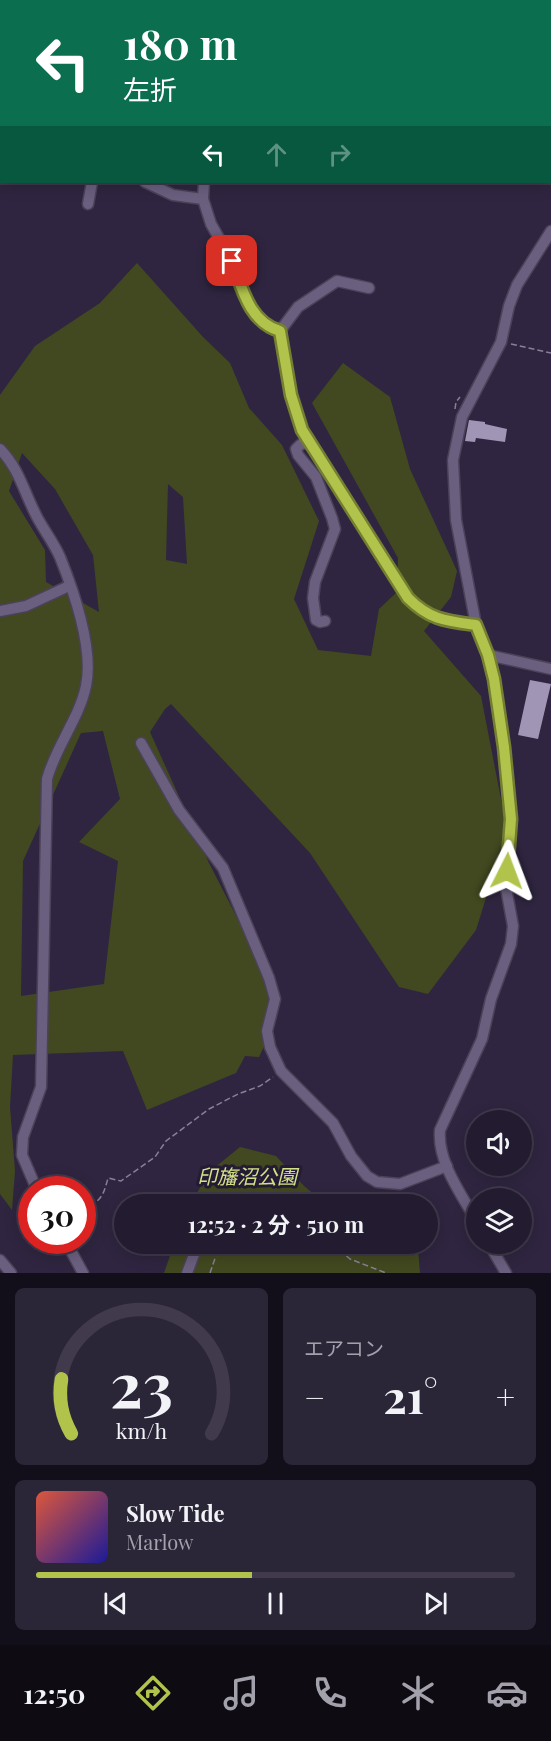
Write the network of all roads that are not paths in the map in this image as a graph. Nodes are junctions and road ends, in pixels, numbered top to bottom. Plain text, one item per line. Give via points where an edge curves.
1 (92, 183) edge
2 (147, 183) edge
3 (204, 183) edge
4 (203, 200) junction
5 (88, 204) dead end
6 (551, 231) edge
7 (369, 288) dead end
8 (280, 331) junction
9 (308, 441) junction
10 (0, 449) edge
11 (69, 586) junction
12 (0, 611) edge
13 (325, 621) dead end
14 (476, 625) junction
15 (488, 655) junction
16 (551, 669) edge
17 (141, 744) dead end
18 (447, 1166) junction
19 (31, 1176) edge
20 (466, 1201) edge
21 (73, 1254) edge
22 (194, 1254) edge
23 (495, 1254) edge
24 (0, 1260) edge
25 (11, 1273) edge
26 (83, 1273) edge
27 (187, 1273) edge
28 (506, 1273) edge

1 - 5 street
2 - 4 street via 173,195
3 - 4 street
4 - 8 street via 250,307 260,320
6 - 14 street via 517,285 501,342 462,417 453,460 456,520
7 - 8 street via 337,281 298,307
8 - 9 street via 291,395
9 - 13 street via 296,449 316,477 335,529 313,598 316,620
9 - 14 street via 408,598 436,618
10 - 11 street via 13,463 59,555
11 - 12 street via 26,606
11 - 19 street via 85,643 88,672 82,697 47,779 41,1087 23,1137 22,1155
14 - 15 street
15 - 16 street
15 - 18 street via 504,747 511,819 506,888 513,926 482,1039 440,1130 441,1155
17 - 18 street via 179,810 223,868 275,999 267,1032 280,1071 333,1123 351,1156 377,1182 400,1184
18 - 20 street
21 - 26 street
22 - 27 street
23 - 28 street
24 - 25 street

